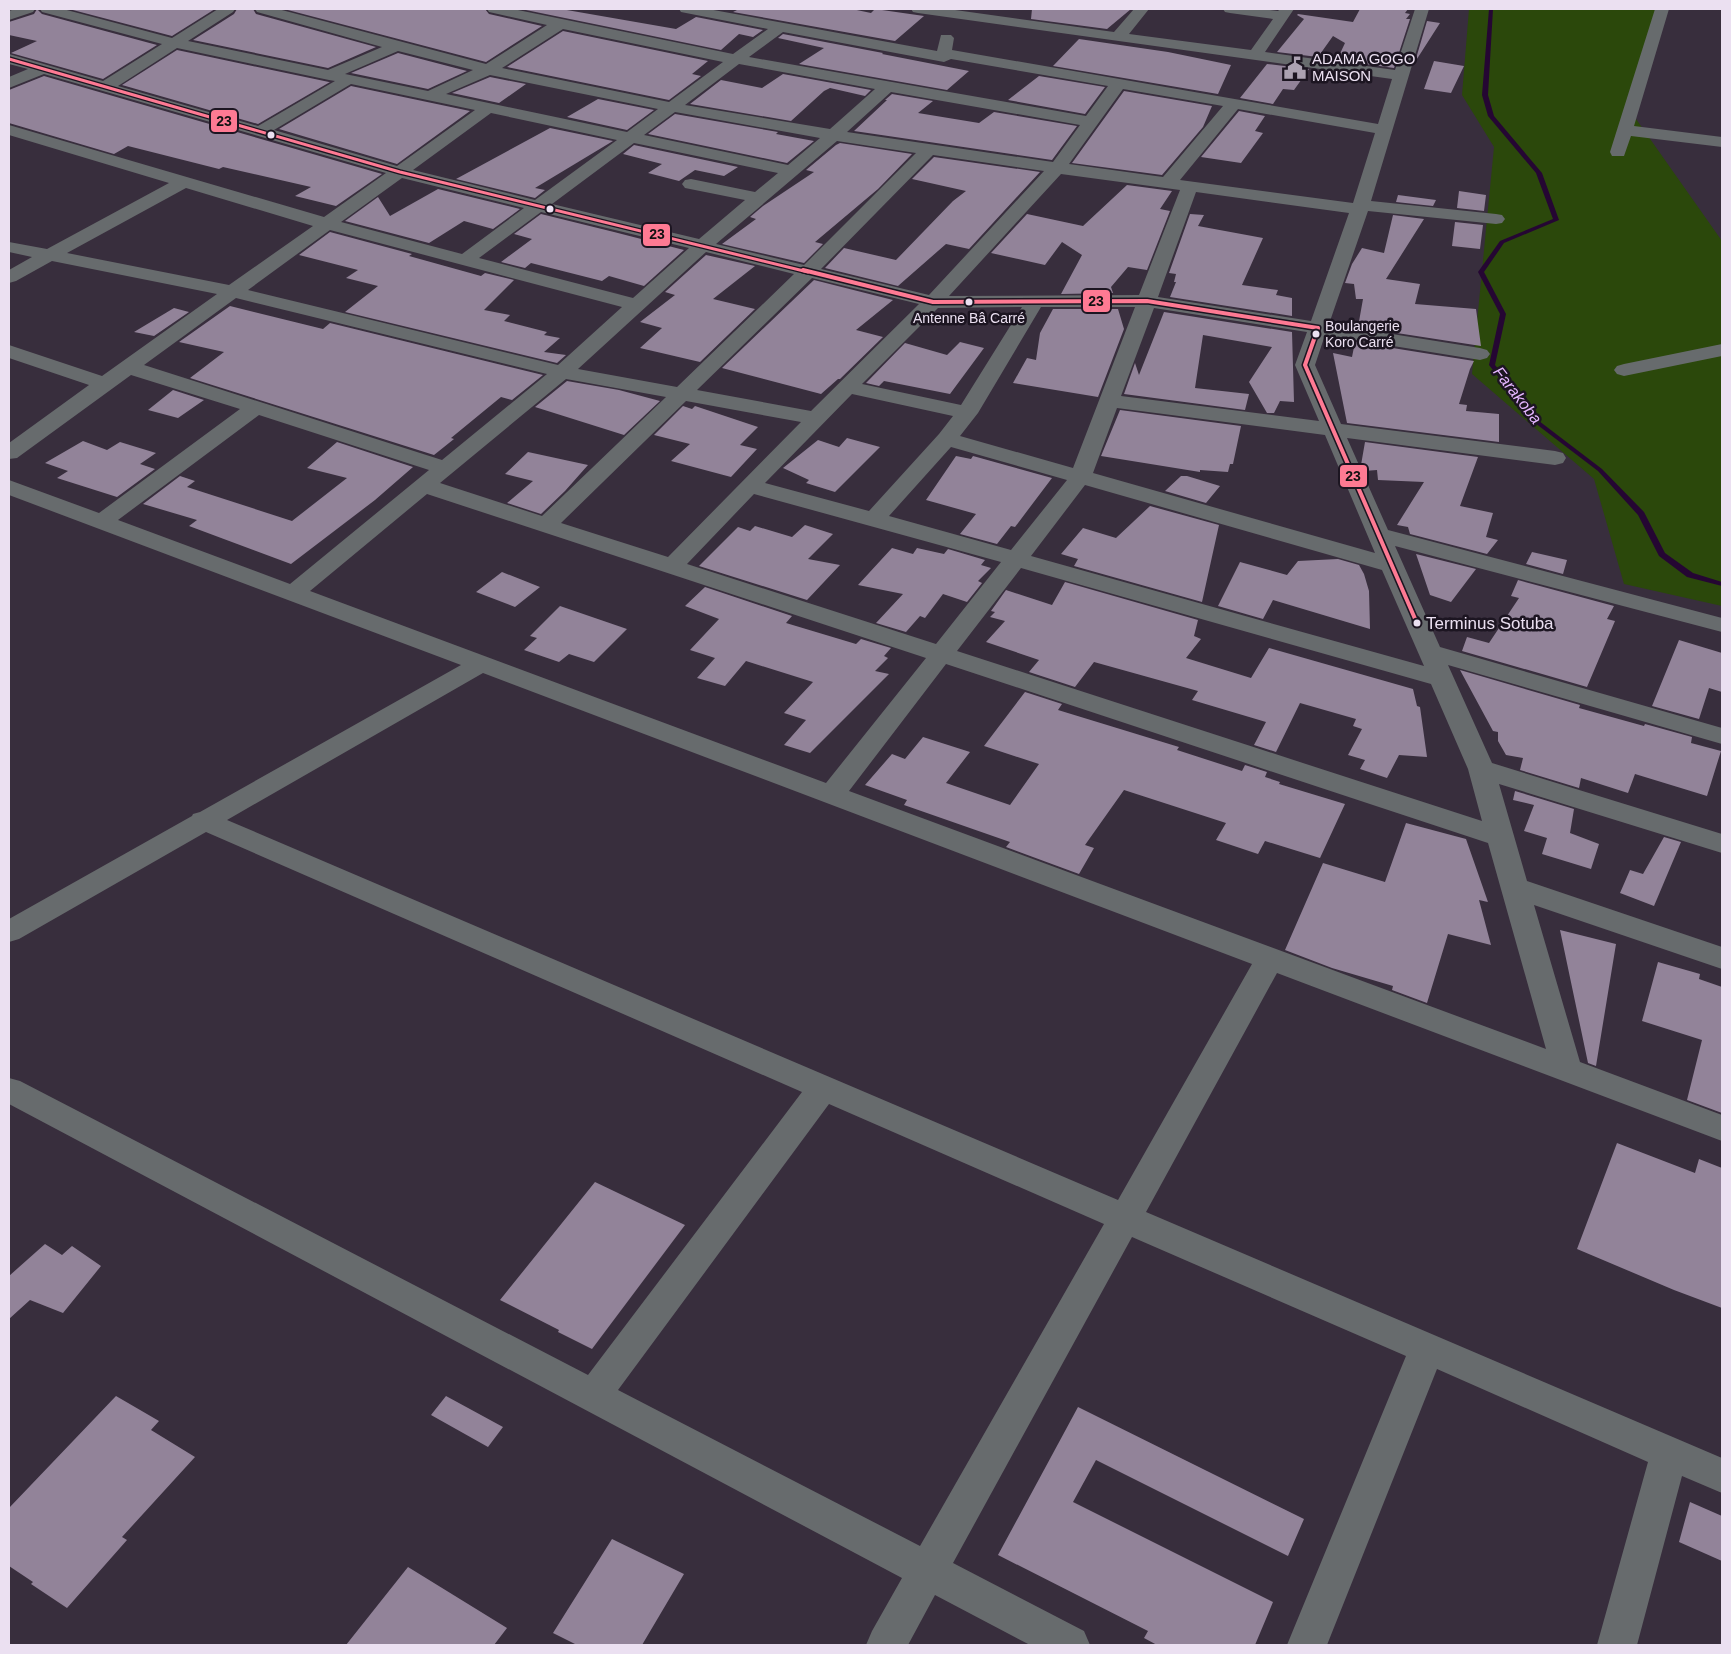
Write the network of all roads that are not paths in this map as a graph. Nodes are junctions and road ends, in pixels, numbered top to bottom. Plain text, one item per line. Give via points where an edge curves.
1 (28, 9) edge
2 (47, 9) edge
3 (228, 9) edge
4 (262, 9) edge
5 (494, 9) edge
6 (686, 9) edge
7 (918, 9) edge
8 (1142, 9) edge
9 (1230, 9) edge
10 (1422, 9) edge
11 (1662, 9) edge
12 (710, 11) edge
13 (950, 11) edge
14 (1284, 12) edge
15 (9, 16) edge
16 (560, 24) junction
17 (781, 26) junction
18 (1118, 37) junction
19 (175, 43) junction
20 (399, 45) junction
21 (945, 53) junction
22 (1255, 56) junction
23 (738, 59) junction
24 (9, 60) edge
25 (42, 69) junction
26 (488, 69) junction
27 (329, 75) junction
28 (1402, 76) junction
29 (350, 79) junction
30 (9, 83) edge
31 (1120, 83) junction
32 (104, 87) junction
33 (887, 87) junction
34 (429, 96) junction
35 (1234, 103) junction
36 (672, 107) junction
37 (488, 108) junction
38 (1091, 122) junction
39 (9, 130) edge
40 (1385, 130) junction
41 (1625, 130) junction
42 (261, 132) junction
43 (834, 135) junction
44 (28, 136) junction
45 (631, 138) junction
46 (1722, 142) edge
47 (9, 145) edge
48 (930, 149) junction
49 (1618, 152) dead end
50 (1058, 167) junction
51 (792, 171) junction
52 (400, 172) junction
53 (184, 182) junction
54 (1168, 183) junction
55 (691, 184) dead end
56 (1190, 186) junction
57 (759, 198) junction
58 (539, 206) junction
59 (1360, 207) junction
60 (1496, 219) dead end
61 (327, 224) junction
62 (703, 246) junction
63 (9, 247) edge
64 (48, 255) junction
65 (465, 260) junction
66 (808, 271) junction
67 (9, 277) edge
68 (233, 292) junction
69 (1147, 301) junction
70 (933, 302) junction
71 (1036, 302) junction
72 (636, 305) junction
73 (1318, 328) junction
74 (1722, 350) edge
75 (9, 351) edge
76 (1480, 354) dead end
77 (128, 367) junction
78 (1624, 370) dead end
79 (562, 372) junction
80 (104, 384) junction
81 (848, 387) junction
82 (681, 394) junction
83 (1110, 401) junction
84 (255, 408) junction
85 (968, 413) junction
86 (816, 418) junction
87 (1333, 429) junction
88 (947, 439) junction
89 (9, 452) edge
90 (1555, 458) dead end
91 (446, 468) junction
92 (1082, 476) junction
93 (423, 484) junction
94 (750, 486) junction
95 (9, 487) edge
96 (874, 519) junction
97 (101, 522) junction
98 (546, 525) junction
99 (1378, 534) junction
100 (1016, 559) junction
101 (1392, 565) junction
102 (672, 566) junction
103 (293, 593) junction
104 (1722, 625) edge
105 (1430, 652) junction
106 (941, 654) junction
107 (481, 664) junction
108 (1442, 679) junction
109 (1722, 736) edge
110 (1481, 769) junction
111 (831, 794) junction
112 (203, 820) junction
113 (1501, 837) junction
114 (1722, 844) edge
115 (1516, 888) junction
116 (9, 932) edge
117 (1722, 958) edge
118 (1270, 959) junction
119 (1567, 1070) junction
120 (823, 1088) junction
121 (9, 1090) edge
122 (1722, 1128) edge
123 (1125, 1218) junction
124 (1427, 1349) junction
125 (594, 1396) junction
126 (1669, 1453) junction
127 (1722, 1476) edge
128 (928, 1571) junction
129 (886, 1645) edge
130 (1070, 1645) edge
131 (1307, 1645) edge
132 (1617, 1645) edge

1 - 15 street
2 - 19 street
3 - 19 street
4 - 20 street
5 - 16 street
6 - 12 street
7 - 13 street
8 - 18 street
9 - 14 street
10 - 28 street
11 - 41 street
12 - 17 street
13 - 18 street
13 - 21 street
14 - 22 street
16 - 23 street
16 - 26 street
17 - 21 street via 944,57
17 - 23 street
18 - 22 street
19 - 27 street
19 - 32 street
20 - 26 street
20 - 27 street
21 - 31 street
22 - 28 street
23 - 33 street
23 - 36 street
24 - 25 street
25 - 30 street
25 - 32 street
26 - 34 street
26 - 36 street
27 - 29 street
28 - 40 street
29 - 34 street
29 - 42 street
31 - 35 street
31 - 38 street
32 - 42 street
33 - 38 street
33 - 43 street
34 - 37 street
35 - 40 street
35 - 54 street
36 - 43 street
36 - 45 street
37 - 45 street
37 - 52 street
38 - 50 street
39 - 44 street
40 - 59 street
41 - 46 street
41 - 49 street
42 - 52 street
43 - 48 street
43 - 51 street
44 - 47 street
44 - 53 street
45 - 51 street
45 - 58 street
48 - 50 street
48 - 66 street
50 - 54 street
50 - 70 street
51 - 57 street
52 - 58 street
52 - 61 street
53 - 61 street
53 - 64 street
54 - 56 street
55 - 57 street
56 - 59 street
56 - 69 street
57 - 62 street
58 - 62 street
58 - 65 street
59 - 60 street
59 - 73 street
61 - 65 street
61 - 68 street
62 - 66 street
62 - 72 street
63 - 64 street
64 - 67 street
64 - 68 street
65 - 72 street
66 - 70 street
66 - 82 street
68 - 77 street
68 - 79 street
69 - 71 street
69 - 73 street
69 - 83 street
70 - 71 street
70 - 81 street
71 - 85 street
72 - 79 street
73 - 76 street
73 - 87 street via 1305,365
74 - 78 street
75 - 80 street
77 - 80 street
77 - 84 street
79 - 82 street
79 - 91 street
80 - 89 street
81 - 85 street
81 - 86 street
82 - 86 street
82 - 98 street
83 - 87 street
83 - 92 street
84 - 91 street
84 - 97 street
85 - 88 street
86 - 94 street
87 - 90 street
87 - 99 street
88 - 92 street
88 - 96 street
91 - 93 street
92 - 100 street
92 - 101 street
93 - 98 street
93 - 103 street
94 - 96 street
94 - 102 street
95 - 97 street
96 - 100 street
97 - 103 street
98 - 102 street
99 - 101 street
99 - 104 street
100 - 106 street
100 - 108 street
101 - 105 street
102 - 106 street
103 - 107 street
105 - 108 street
105 - 109 street
106 - 111 street
106 - 113 street
107 - 111 street
107 - 112 street
108 - 110 street
110 - 113 street
110 - 114 street
111 - 118 street
112 - 116 street
112 - 120 street
113 - 115 street
115 - 117 street
115 - 119 street
118 - 119 street
118 - 123 street
119 - 122 street
120 - 123 street
120 - 125 street
121 - 125 street
123 - 124 street
123 - 128 street
124 - 126 street
124 - 131 street
125 - 128 street
126 - 127 street
126 - 132 street
128 - 129 street
128 - 130 street

